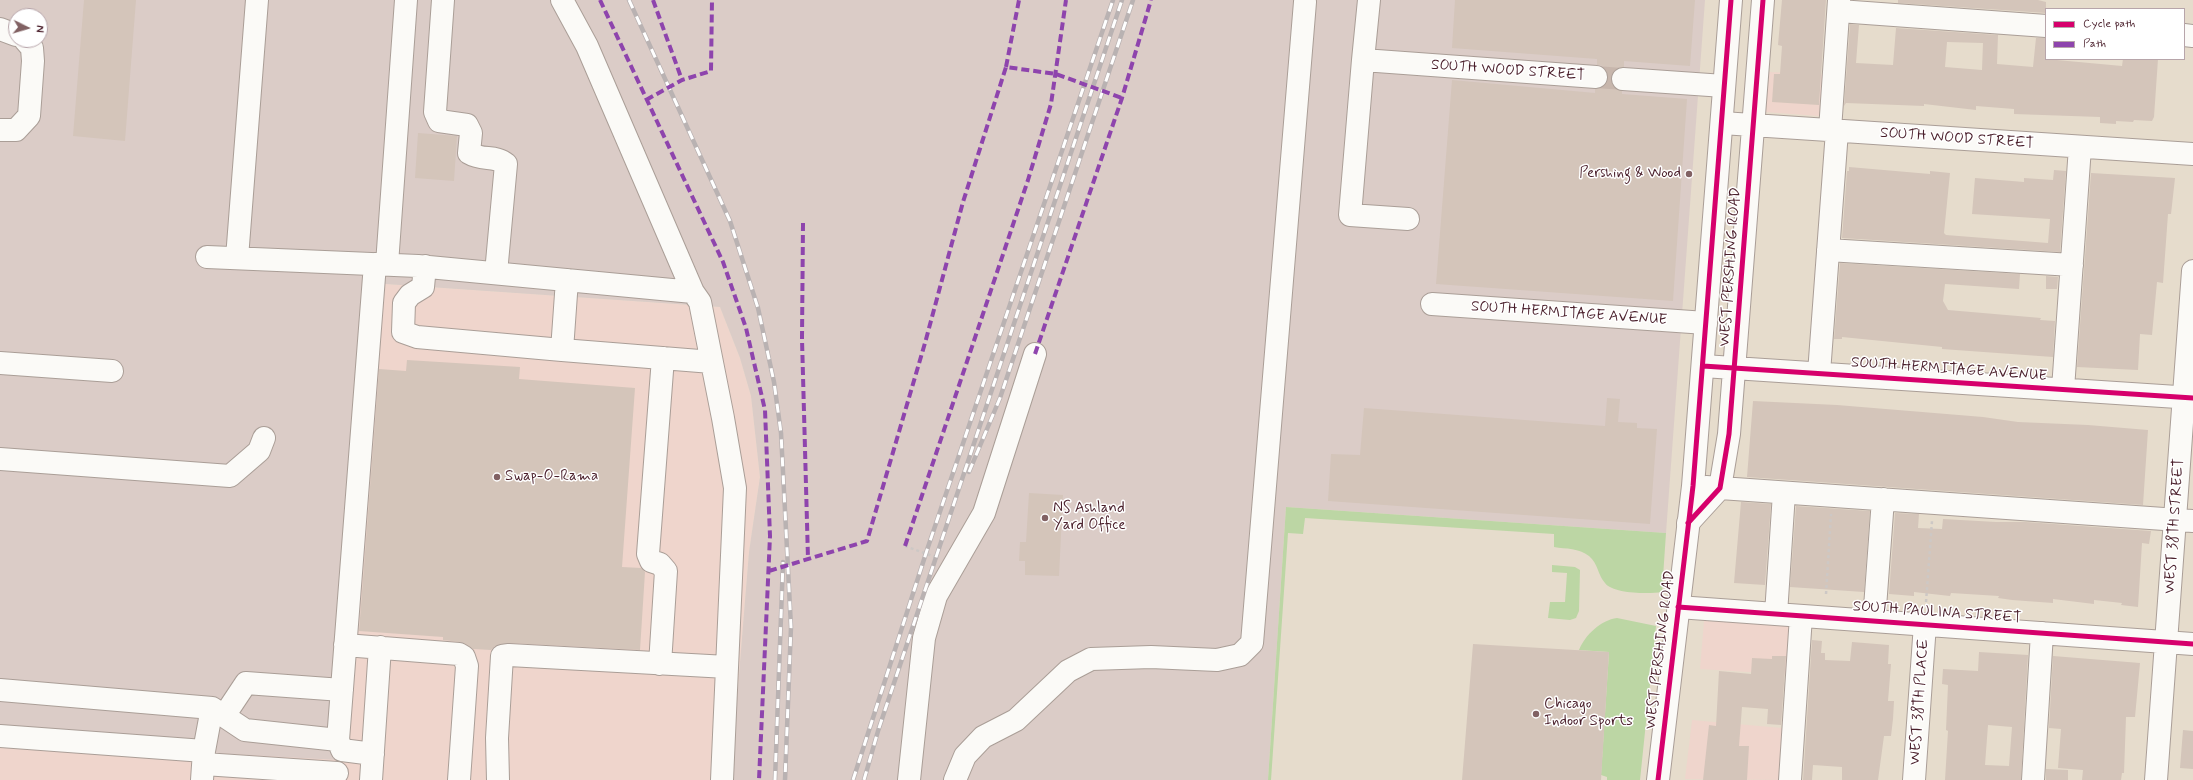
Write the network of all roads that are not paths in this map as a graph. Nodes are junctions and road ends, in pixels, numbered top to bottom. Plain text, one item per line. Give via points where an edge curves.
1 (257, 0) edge
2 (406, 0) edge
3 (444, 0) edge
4 (562, 0) edge
5 (1369, 0) edge
6 (1731, 0) edge
7 (1763, 0) edge
8 (1305, 2) dead end
9 (1839, 6) edge
10 (2045, 26) edge
11 (32, 48) edge
12 (1363, 60) junction
13 (1596, 77) tunnel mouth
14 (1623, 79) tunnel mouth
15 (1724, 86) junction
16 (1722, 123) junction
17 (1754, 125) junction
18 (0, 130) edge
19 (1834, 130) junction
20 (2080, 147) junction
21 (2193, 154) edge
22 (1408, 219) dead end
23 (1828, 250) junction
24 (207, 257) dead end
25 (237, 258) junction
26 (381, 264) junction
27 (2072, 265) junction
28 (425, 266) junction
29 (2193, 271) edge
30 (496, 273) junction
31 (2193, 278) edge
32 (567, 280) junction
33 (693, 292) junction
34 (1432, 304) dead end
35 (1706, 324) junction
36 (562, 350) junction
37 (1035, 354) dead end
38 (663, 358) junction
39 (0, 362) edge
40 (712, 362) junction
41 (1703, 366) junction
42 (1735, 368) junction
43 (112, 371) dead end
44 (1819, 373) junction
45 (2063, 389) junction
46 (2188, 398) edge
47 (264, 438) dead end
48 (0, 459) edge
49 (1693, 486) junction
50 (1720, 488) junction
51 (1784, 493) junction
52 (1883, 499) junction
53 (2184, 520) edge
54 (1688, 523) junction
55 (1678, 607) junction
56 (1776, 614) junction
57 (1801, 616) junction
58 (1874, 621) junction
59 (1925, 624) junction
60 (2042, 633) junction
61 (2166, 642) junction
62 (2193, 644) edge
63 (345, 645) junction
64 (380, 648) junction
65 (660, 664) junction
66 (727, 667) junction
67 (0, 690) edge
68 (342, 690) junction
69 (218, 712) junction
70 (0, 736) edge
71 (340, 745) junction
72 (373, 754) junction
73 (203, 765) edge
74 (336, 777) edge
75 (371, 780) edge
76 (460, 780) edge
77 (498, 780) edge
78 (722, 780) edge
79 (910, 780) edge
80 (955, 780) edge
81 (1658, 780) edge
82 (1790, 780) edge
83 (1914, 780) edge
84 (2033, 780) edge
85 (2156, 780) edge

1 - 25 street
2 - 26 street
3 - 30 street via 435,112 439,121 467,126 471,133 469,153 477,158 501,159 506,164
4 - 33 street via 587,46
5 - 12 street
6 - 15 street, WEST PERSHING ROAD
7 - 17 street, WEST PERSHING ROAD
8 - 80 street via 1252,643 1240,655 1218,660 1092,659 1068,671 1016,720 983,737 965,756
9 - 10 street
9 - 19 street
11 - 18 street via 29,116 16,130
12 - 13 street, SOUTH WOOD STREET
12 - 22 street via 1350,214
14 - 15 street
15 - 16 street, WEST PERSHING ROAD
16 - 17 street, SOUTH WOOD STREET
16 - 35 street, WEST PERSHING ROAD
17 - 19 street, SOUTH WOOD STREET
17 - 42 street, WEST PERSHING ROAD
19 - 20 street, SOUTH WOOD STREET
19 - 23 street
20 - 21 street, SOUTH WOOD STREET
20 - 27 street
23 - 27 street
23 - 44 street
24 - 25 street
25 - 26 street
26 - 28 street
26 - 63 street
27 - 45 street
28 - 30 street
28 - 36 street via 423,287 404,302 403,332 417,337
29 - 31 street, WEST 38TH STREET
30 - 32 street
31 - 46 street, WEST 38TH STREET
32 - 33 street
32 - 36 street
33 - 40 street via 700,302
34 - 35 street, SOUTH HERMITAGE AVENUE
35 - 41 street, WEST PERSHING ROAD
36 - 38 street
37 - 79 street via 984,513 936,596 924,638
38 - 40 street
38 - 65 street via 648,554 652,561 660,564 666,571
39 - 43 street
40 - 66 street via 735,488
41 - 42 street, SOUTH HERMITAGE AVENUE
41 - 49 street, WEST PERSHING ROAD
42 - 44 street, SOUTH HERMITAGE AVENUE
42 - 50 street, WEST PERSHING ROAD via 1729,434
44 - 45 street, SOUTH HERMITAGE AVENUE
45 - 46 street, SOUTH HERMITAGE AVENUE
46 - 53 street, WEST 38TH STREET
47 - 48 street via 259,451 230,476
49 - 50 street
49 - 54 street, WEST PERSHING ROAD
50 - 51 street
50 - 54 street
51 - 52 street
51 - 56 street
52 - 53 street
52 - 58 street
53 - 61 street, WEST 38TH STREET
54 - 55 street, WEST PERSHING ROAD
55 - 56 street, SOUTH PAULINA STREET
55 - 81 street, WEST PERSHING ROAD
56 - 57 street, SOUTH PAULINA STREET
57 - 58 street, SOUTH PAULINA STREET
57 - 82 street
58 - 59 street, SOUTH PAULINA STREET
59 - 60 street, SOUTH PAULINA STREET
59 - 83 street, WEST 38TH PLACE
60 - 61 street, SOUTH PAULINA STREET
60 - 84 street
61 - 62 street, SOUTH PAULINA STREET
61 - 85 street, WEST 38TH STREET
63 - 64 street
63 - 68 street
64 - 72 street
64 - 76 street via 459,654 464,657 467,666
65 - 66 street
65 - 77 street via 502,656 497,738
66 - 78 street
67 - 69 street
68 - 69 street via 246,683
68 - 71 street
69 - 71 street via 245,730
69 - 73 street
70 - 73 street
71 - 72 street
71 - 74 street via 342,762
72 - 75 street
73 - 74 street

